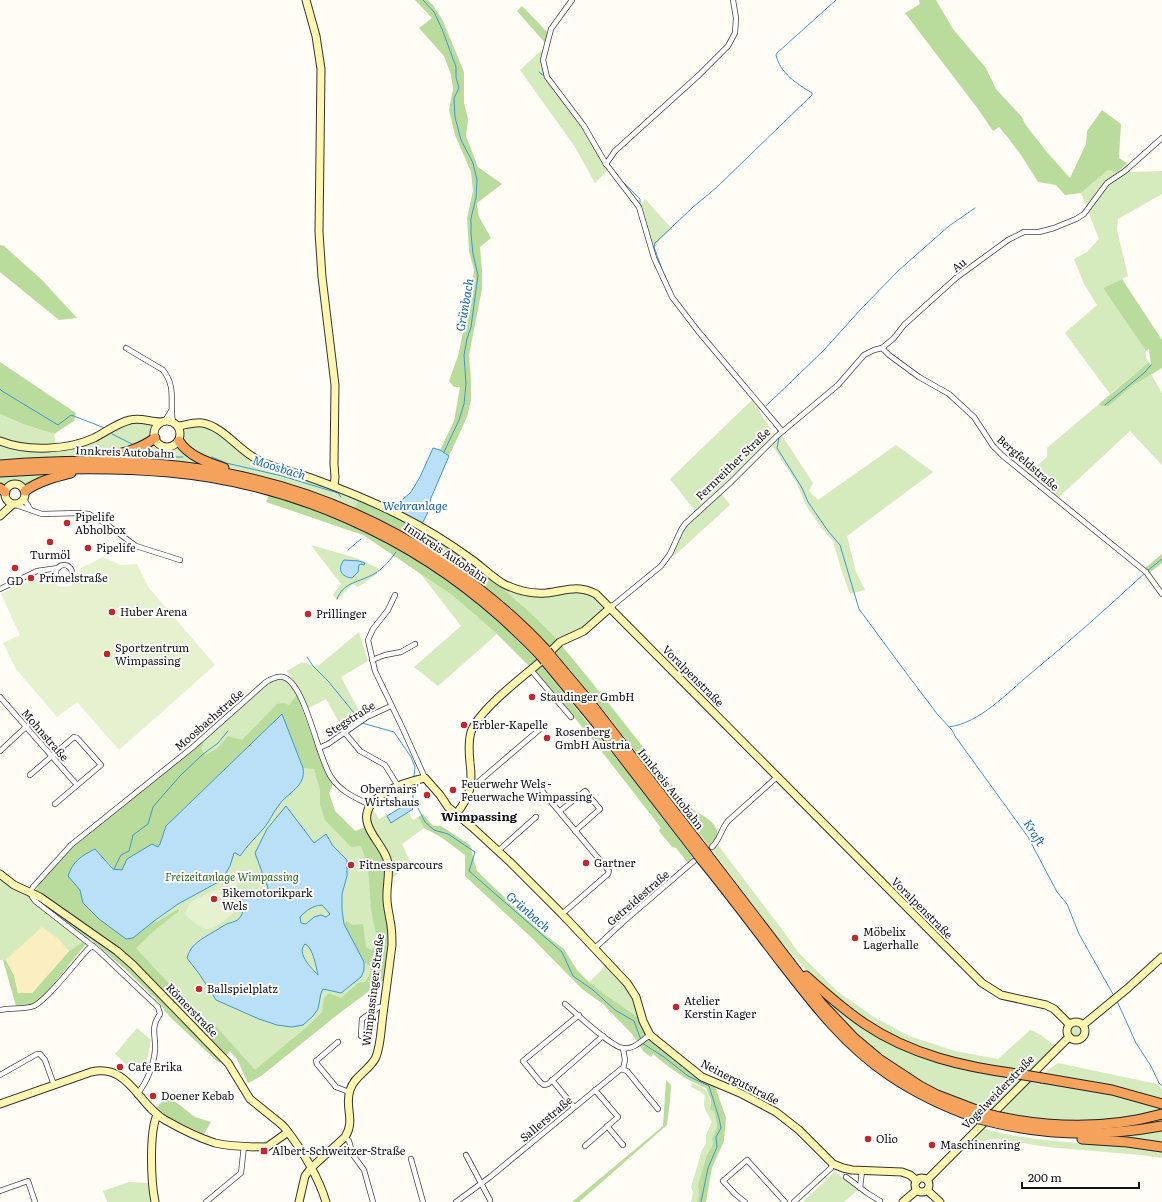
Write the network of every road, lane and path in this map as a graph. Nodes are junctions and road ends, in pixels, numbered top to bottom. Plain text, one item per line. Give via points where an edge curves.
1 (306, 0) edge
2 (572, 0) edge
3 (733, 0) edge
4 (1162, 138) edge
5 (606, 164) junction
6 (126, 348) dead end
7 (882, 348) junction
8 (171, 411) junction
9 (149, 421) junction
10 (163, 422) junction
11 (155, 429) junction
12 (178, 430) junction
13 (780, 434) junction
14 (155, 438) junction
15 (0, 441) edge
16 (0, 465) edge
17 (87, 465) junction
18 (0, 472) edge
19 (242, 476) junction
20 (334, 486) junction
21 (2, 490) edge
22 (24, 495) junction
23 (12, 504) junction
24 (30, 509) junction
25 (1, 515) edge
26 (180, 560) dead end
27 (58, 568) junction
28 (43, 570) junction
29 (56, 574) junction
30 (0, 588) edge
31 (1162, 594) edge
32 (395, 595) dead end
33 (611, 607) junction
34 (416, 644) dead end
35 (546, 656) junction
36 (372, 660) junction
37 (531, 670) junction
38 (0, 697) edge
39 (391, 706) junction
40 (571, 717) dead end
41 (27, 726) junction
42 (539, 730) dead end
43 (344, 733) junction
44 (319, 748) junction
45 (0, 751) edge
46 (51, 756) junction
47 (30, 775) dead end
48 (777, 777) junction
49 (425, 778) junction
50 (471, 784) junction
51 (77, 785) junction
52 (398, 786) junction
53 (542, 791) dead end
54 (55, 804) dead end
55 (370, 805) junction
56 (560, 811) junction
57 (456, 814) junction
58 (536, 817) dead end
59 (575, 831) junction
60 (498, 851) junction
61 (703, 854) junction
62 (0, 874) edge
63 (31, 892) junction
64 (562, 914) junction
65 (93, 946) junction
66 (594, 949) junction
67 (1162, 957) edge
68 (789, 961) junction
69 (565, 1004) dead end
70 (384, 1007) junction
71 (0, 1010) edge
72 (579, 1015) junction
73 (1069, 1024) junction
74 (1083, 1025) junction
75 (650, 1035) junction
76 (361, 1036) dead end
77 (603, 1036) junction
78 (1069, 1037) junction
79 (338, 1042) dead end
80 (623, 1048) junction
81 (623, 1068) junction
82 (0, 1075) edge
83 (552, 1080) junction
84 (54, 1085) junction
85 (594, 1090) junction
86 (349, 1092) junction
87 (138, 1093) junction
88 (0, 1104) edge
89 (1162, 1104) edge
90 (574, 1107) junction
91 (658, 1109) dead end
92 (1162, 1114) edge
93 (157, 1115) junction
94 (981, 1116) junction
95 (998, 1120) junction
96 (607, 1126) junction
97 (1162, 1126) edge
98 (1042, 1131) junction
99 (288, 1132) junction
100 (345, 1137) junction
101 (623, 1145) dead end
102 (244, 1146) junction
103 (585, 1146) dead end
104 (1162, 1147) edge
105 (466, 1155) dead end
106 (411, 1159) dead end
107 (833, 1164) junction
108 (311, 1168) junction
109 (862, 1171) junction
110 (846, 1177) dead end
111 (927, 1180) junction
112 (917, 1181) junction
113 (481, 1183) junction
114 (860, 1188) junction
115 (917, 1190) junction
116 (927, 1190) junction
117 (0, 1191) edge
118 (490, 1200) dead end
119 (880, 1201) dead end
120 (35, 1202) edge
121 (155, 1202) edge
122 (206, 1202) edge
123 (299, 1202) edge
124 (326, 1202) edge
125 (373, 1202) edge
126 (423, 1202) edge
127 (456, 1202) edge
128 (745, 1202) edge
129 (785, 1202) edge
130 (794, 1202) edge
131 (903, 1202) edge
132 (940, 1202) edge

1 - 20 street via 321,70 319,232 335,385
2 - 5 street, Fernreither Straße via 551,29 543,60 547,77 584,126
3 - 5 street via 735,33 728,46 615,151
4 - 7 street, Au via 1108,183 1084,214 1054,228 1024,232 1008,240 956,278 904,324 894,338
5 - 13 street, Fernreither Straße via 639,207 654,258 672,297
6 - 8 street via 167,375 172,391
7 - 13 street, Au via 864,355 838,385
7 - 31 street, Bergfeldstraße via 919,377 949,394 974,417 993,446 1003,456 1146,572
8 - 10 street
8 - 12 street
9 - 10 street
9 - 11 street
9 - 15 street via 130,420 94,438 68,446 28,448
10 - 11 street
10 - 12 street
11 - 14 street
12 - 14 street via 174,445 167,447
12 - 19 highway via 184,448 202,460
12 - 20 street, Voralpenstraße via 200,423 212,426 258,460
13 - 33 street, Fernreither Straße via 685,524 662,566
14 - 17 highway via 147,444
16 - 17 highway, Innkreis Autobahn
17 - 18 highway, Innkreis Autobahn
17 - 19 highway, Innkreis Autobahn via 139,462
17 - 22 highway via 31,487
17 - 35 highway, Innkreis Autobahn via 171,472 228,481 273,492 340,515 418,555 450,576
19 - 35 highway, Innkreis Autobahn via 288,488 342,508 422,549 488,596 520,624
20 - 33 street, Voralpenstraße via 419,526 470,558 502,583 529,592 547,593 573,588 589,590
21 - 22 street via 15,484 22,487
21 - 23 street
22 - 23 street via 22,502
22 - 24 street
23 - 24 street
23 - 25 street
24 - 26 street via 50,514 89,514 136,546
27 - 28 street
27 - 29 street
27 - 29 street via 68,566 71,576 69,580 63,581 59,580
28 - 29 street
28 - 30 street
32 - 36 street via 368,640
33 - 35 street, Fernreither Straße via 584,631 560,642
33 - 48 street, Voralpenstraße
34 - 36 street via 401,652
35 - 37 street, Fernreither Straße
35 - 61 highway, Innkreis Autobahn via 592,705
36 - 39 street
37 - 40 street
37 - 50 street, Fernreither Straße via 495,702 474,726 469,748
38 - 41 street, Mohnstraße
39 - 43 street, Stegstraße via 363,719
39 - 49 street
41 - 45 street
41 - 46 street, Mohnstraße
42 - 50 street via 477,783
43 - 44 street, Stegstraße
43 - 52 street via 360,751 385,765
44 - 55 street, Moosbachstraße via 330,776 338,788
44 - 63 street, Moosbachstraße via 299,692 285,678 272,679 163,772 71,845
46 - 47 street
46 - 51 street, Mohnstraße
46 - 51 street via 74,737 77,738 101,765
48 - 61 street, Getreidestraße via 728,820 717,842
48 - 73 street, Voralpenstraße via 982,983 1001,995 1046,1005 1054,1009
49 - 52 street
49 - 57 street, Neinergutstraße
50 - 57 street, Fernreither Straße via 464,804
51 - 54 street
52 - 55 street
53 - 56 street
55 - 70 street, Wimpassinger Straße via 366,815 368,825 383,851 388,867 387,897 392,945
56 - 59 street
56 - 59 street via 585,792 600,809
57 - 60 street, Neinergutstraße
58 - 60 street
59 - 64 street via 609,871
60 - 64 street, Neinergutstraße
61 - 66 street, Getreidestraße
61 - 68 highway, Innkreis Autobahn
61 - 94 highway, Innkreis Autobahn via 807,996 842,1036 874,1064 905,1086 940,1104
62 - 63 street, Römerstraße
63 - 65 street via 35,901
63 - 99 street, Römerstraße via 117,951 133,965 228,1063 250,1099
64 - 66 street, Neinergutstraße
65 - 71 street via 88,948 34,1006
65 - 87 street via 159,1009 160,1014 153,1029 153,1060
66 - 75 street, Neinergutstraße via 630,987
67 - 74 street
68 - 89 highway, bridge via 845,1010 867,1025 915,1050 963,1065 1112,1090
68 - 94 highway, Innkreis Autobahn via 837,1021 878,1059 937,1095
69 - 72 street
70 - 76 street via 379,1007 362,1019
70 - 86 street, Wimpassinger Straße via 376,1056
72 - 77 street
72 - 83 street via 523,1062 544,1085
73 - 74 street via 1074,1022
73 - 78 street via 1066,1032
74 - 78 street via 1085,1033 1082,1038 1077,1040
75 - 80 street via 632,1047
75 - 107 street, Neinergutstraße via 702,1077 776,1112 799,1130
77 - 80 street
77 - 83 street
78 - 111 street, Vogelweiderstraße
79 - 86 street via 316,1061 336,1087
80 - 81 street
81 - 85 street, Sallerstraße
81 - 91 street
82 - 84 street via 40,1054
83 - 90 street
84 - 87 street via 91,1072 104,1071 124,1078
84 - 88 street
85 - 90 street, Sallerstraße
85 - 96 street via 618,1117
86 - 100 street via 351,1126
87 - 93 street
90 - 113 street, Sallerstraße
92 - 95 highway, Innkreis Autobahn via 1122,1123 1072,1126
93 - 102 street via 215,1143
93 - 121 street via 154,1125 152,1175
94 - 95 highway, Innkreis Autobahn, bridge
95 - 98 highway, Innkreis Autobahn
96 - 101 street
96 - 103 street
97 - 98 highway, Innkreis Autobahn via 1095,1133
98 - 104 highway via 1078,1139
99 - 102 street via 267,1147
99 - 108 street, Römerstraße
100 - 108 street
100 - 125 street via 349,1141 353,1155 364,1170
102 - 122 street via 241,1172
105 - 113 street
106 - 126 street
107 - 109 street, Neinergutstraße
107 - 130 street
108 - 123 street via 305,1176
108 - 124 street, Römerstraße
109 - 112 street, Neinergutstraße via 902,1172
109 - 114 street
110 - 114 street
111 - 112 street via 922,1178
111 - 116 street
112 - 115 street
113 - 118 street
113 - 127 street, Sallerstraße
114 - 119 street
115 - 116 street
115 - 131 street
116 - 132 street
117 - 120 street via 28,1181
128 - 129 street via 723,1180 747,1160

